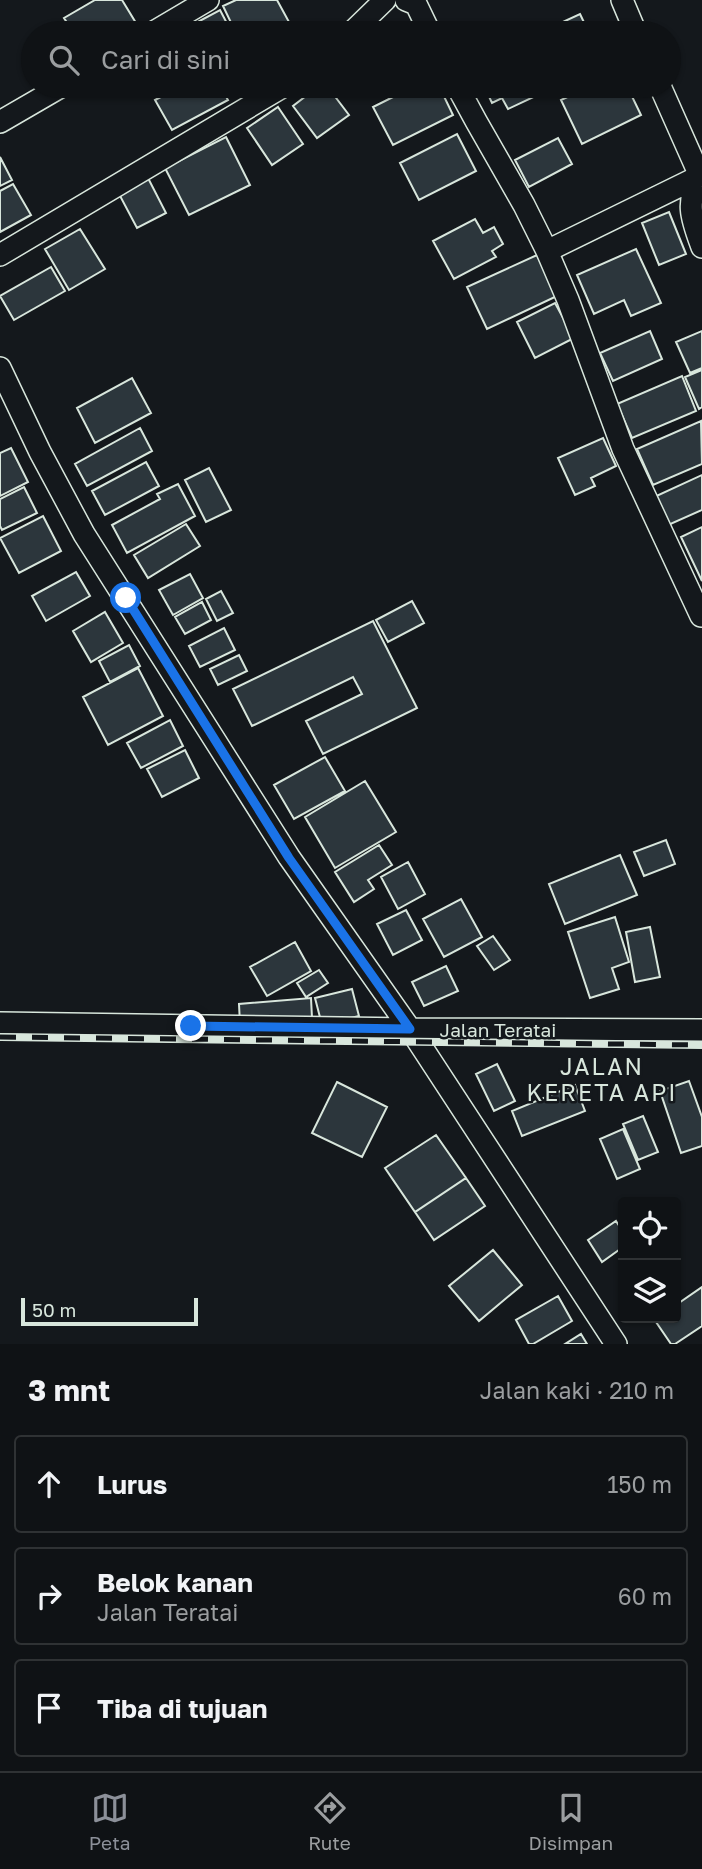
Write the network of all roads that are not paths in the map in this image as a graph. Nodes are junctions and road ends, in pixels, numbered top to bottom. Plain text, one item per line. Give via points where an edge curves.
1 (208, 0) edge
2 (384, 0) edge
3 (406, 0) edge
4 (622, 0) edge
5 (172, 21) edge
6 (363, 21) edge
7 (424, 21) edge
8 (631, 21) edge
9 (41, 98) edge
10 (264, 98) edge
11 (464, 98) edge
12 (665, 98) edge
13 (0, 122) edge
14 (701, 176) edge
15 (702, 247) edge
16 (547, 251) junction
17 (0, 255) edge
18 (0, 368) edge
19 (701, 616) edge
20 (0, 1023) edge
21 (410, 1029) junction
22 (702, 1030) edge
23 (616, 1344) edge

1 - 5 street
2 - 6 street
3 - 7 street via 416,4
4 - 8 street
9 - 13 street
10 - 17 street
11 - 16 street
12 - 14 street
14 - 15 street via 690,199
14 - 16 street
16 - 19 street via 623,449
18 - 21 street via 85,534 289,858
20 - 21 street, Jalan Teratai
21 - 22 street, Jalan Teratai
21 - 23 street

